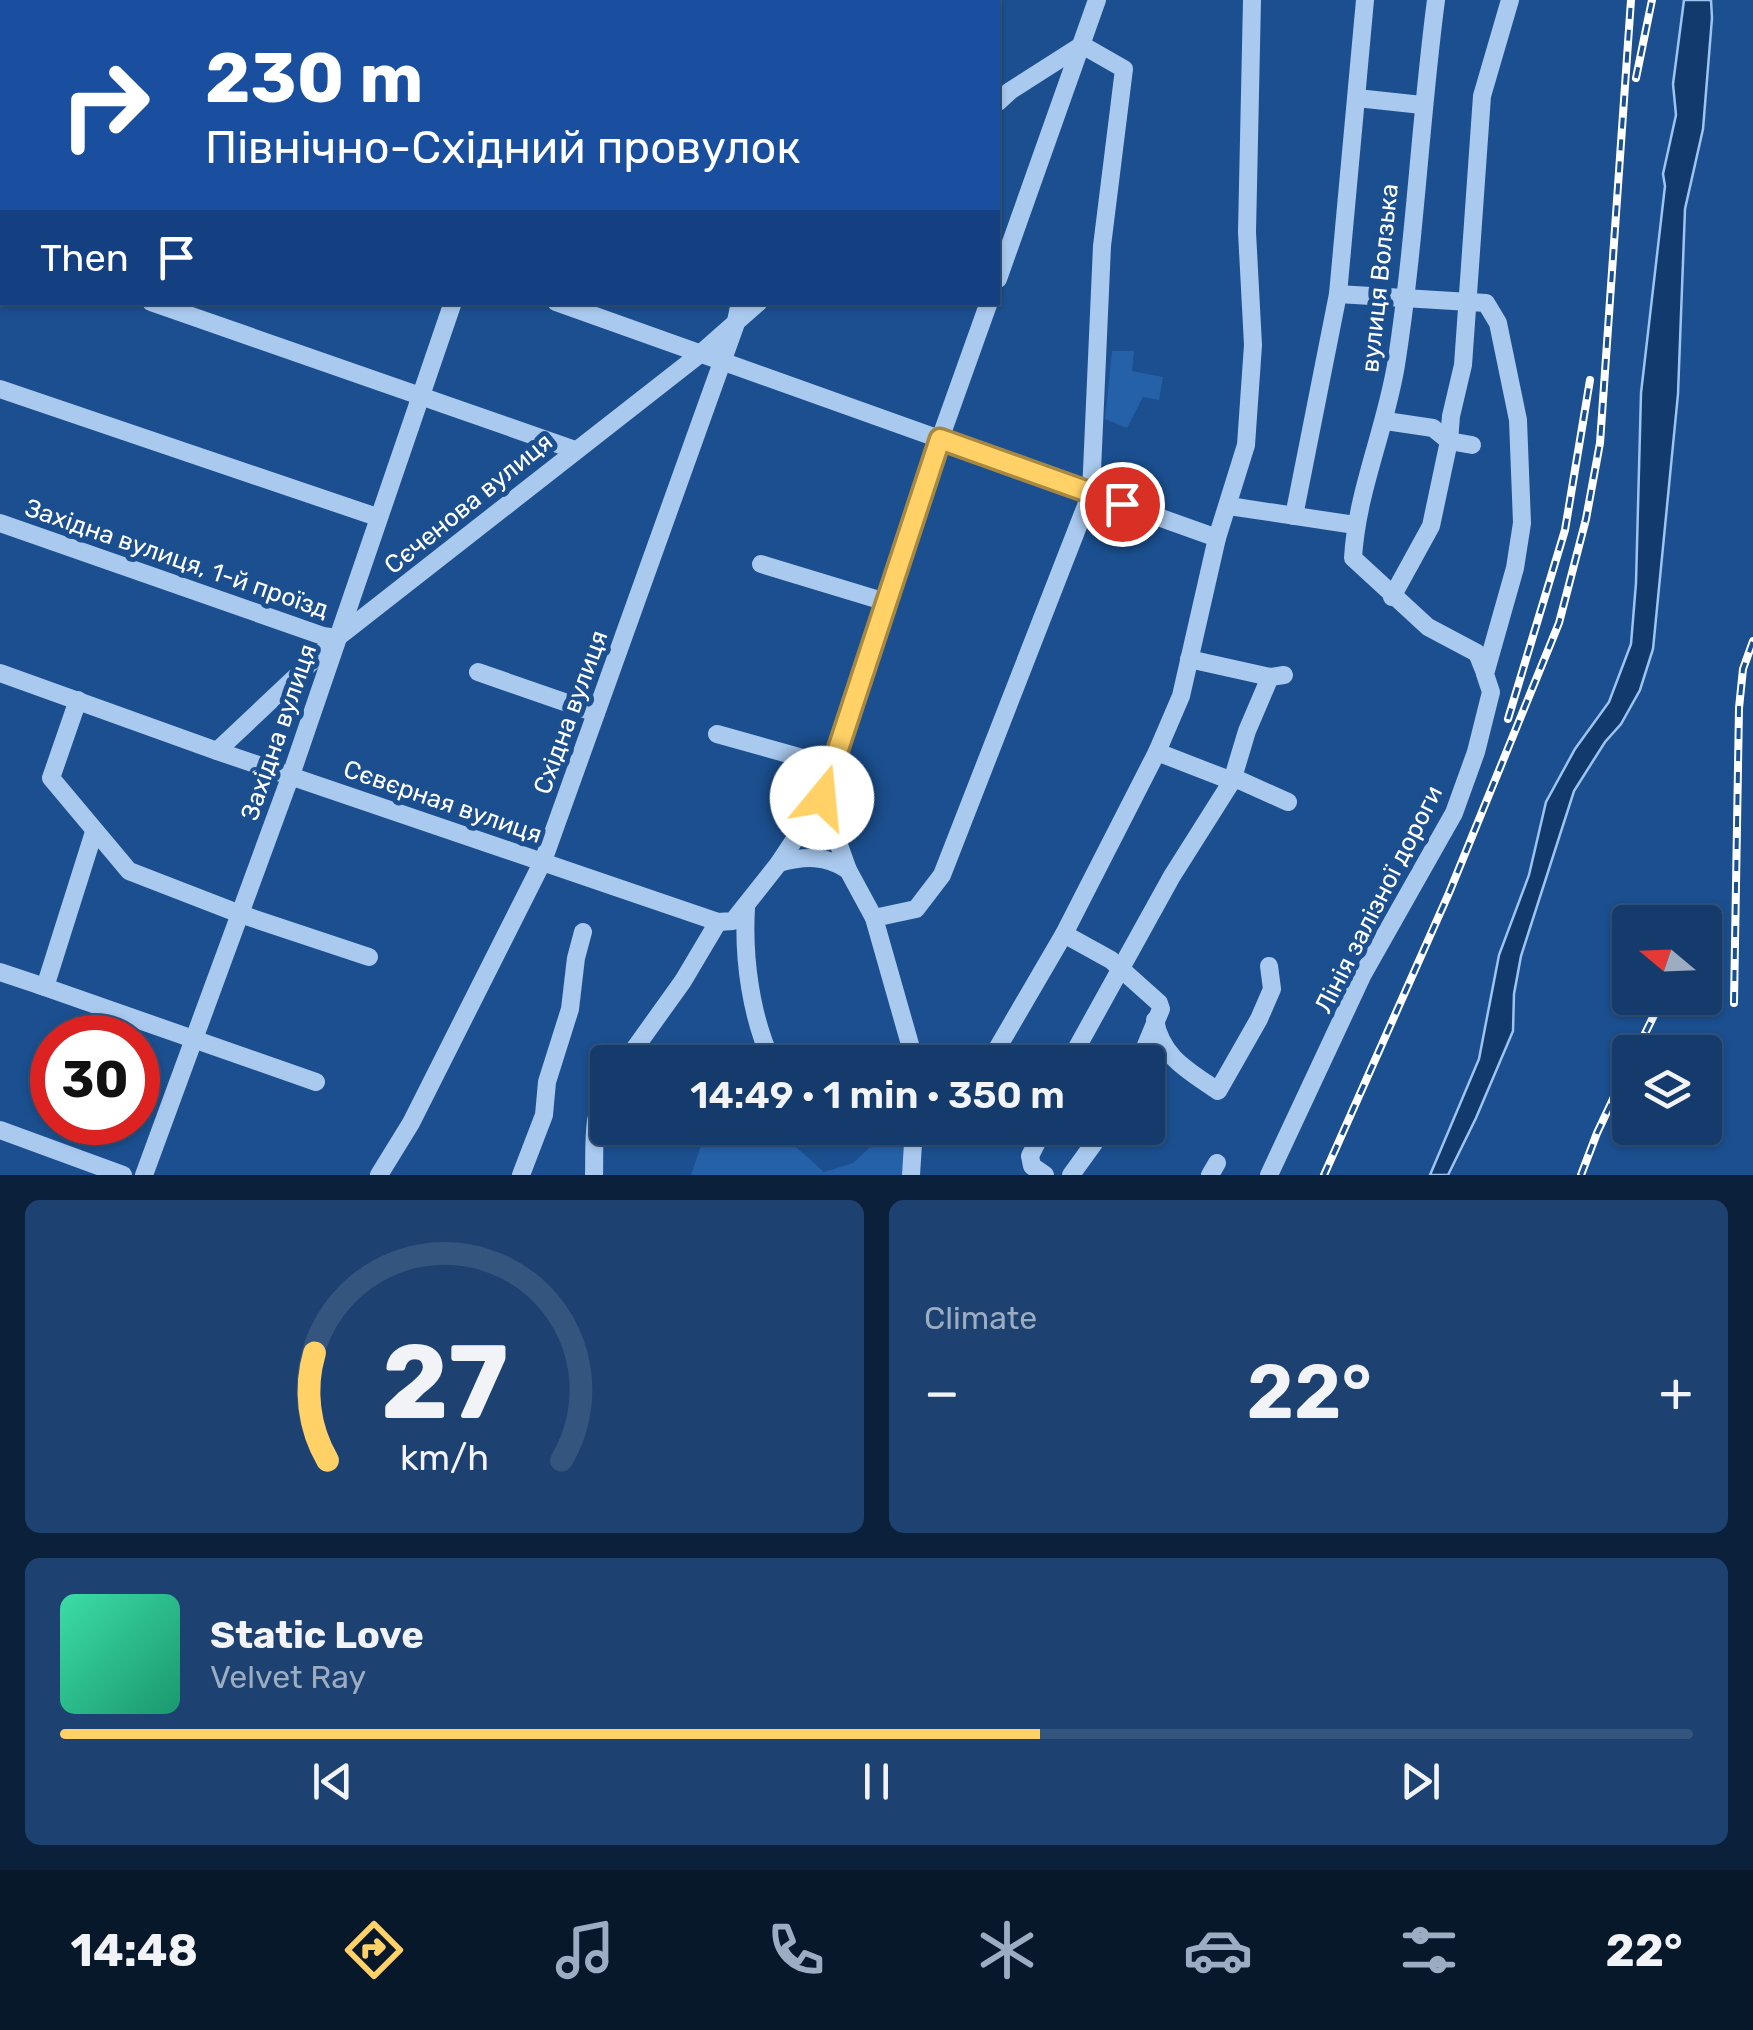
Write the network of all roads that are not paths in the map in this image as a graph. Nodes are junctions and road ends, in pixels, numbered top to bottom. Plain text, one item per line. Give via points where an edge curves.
1 (1097, 0) edge
2 (1252, 0) edge
3 (1365, 0) edge
4 (1436, 0) edge
5 (1510, 0) edge
6 (1082, 45) junction
7 (1357, 98) junction
8 (1000, 101) edge
9 (1422, 105) junction
10 (1000, 273) edge
11 (1338, 294) junction
12 (1404, 300) junction
13 (1468, 302) junction
14 (161, 305) edge
15 (452, 305) edge
16 (564, 305) edge
17 (988, 305) edge
18 (738, 312) edge
19 (700, 354) junction
20 (722, 362) junction
21 (0, 389) edge
22 (423, 397) junction
23 (1386, 421) junction
24 (940, 439) junction
25 (1449, 441) junction
26 (1472, 446) dead end
27 (575, 450) junction
28 (1091, 493) junction
29 (1229, 506) junction
30 (1294, 516) junction
31 (377, 517) junction
32 (0, 524) edge
33 (1355, 525) junction
34 (1217, 538) junction
35 (761, 564) dead end
36 (1392, 598) junction
37 (886, 602) junction
38 (337, 638) junction
39 (1188, 660) junction
40 (0, 672) edge
41 (478, 672) dead end
42 (1485, 674) junction
43 (78, 700) junction
44 (596, 713) junction
45 (717, 734) dead end
46 (216, 751) junction
47 (1157, 752) junction
48 (831, 766) junction
49 (291, 775) junction
50 (1232, 781) junction
51 (822, 798) junction
52 (1288, 802) dead end
53 (94, 832) junction
54 (543, 861) junction
55 (778, 863) junction
56 (848, 870) junction
57 (746, 908) junction
58 (240, 914) junction
59 (874, 918) junction
60 (718, 922) junction
61 (582, 932) dead end
62 (1064, 934) junction
63 (368, 957) dead end
64 (1269, 966) dead end
65 (0, 972) edge
66 (1121, 972) junction
67 (42, 986) junction
68 (1155, 1020) junction
69 (195, 1041) junction
70 (637, 1045) edge
71 (764, 1045) edge
72 (910, 1045) edge
73 (999, 1045) edge
74 (1080, 1045) edge
75 (1145, 1045) edge
76 (316, 1082) dead end
77 (0, 1130) edge
78 (595, 1145) edge
79 (913, 1145) edge
80 (1036, 1145) edge
81 (1093, 1145) edge
82 (123, 1175) edge
83 (144, 1175) edge
84 (379, 1175) edge
85 (521, 1175) edge
86 (594, 1175) edge
87 (910, 1175) edge
88 (1045, 1175) edge
89 (1071, 1175) edge
90 (1269, 1175) edge

1 - 6 street
2 - 29 street via 1251,398
3 - 7 street
4 - 9 street, вулиця Волзька
5 - 13 street via 1482,96
6 - 8 street
6 - 10 street
6 - 28 street via 1124,69 1102,246
7 - 9 street
7 - 11 street
9 - 12 street, вулиця Волзька
11 - 12 street
11 - 30 street
12 - 13 street
12 - 23 street, вулиця Волзька
13 - 25 street
13 - 42 street, Лінія залізної дороги via 1486,303 1498,323 1518,420 1522,523
14 - 22 street
15 - 22 street, Західна вулиця
16 - 19 street
17 - 24 street
18 - 19 street, Сєченова вулиця
18 - 20 street, Східна вулиця
19 - 20 street
19 - 27 street, Сєченова вулиця
20 - 24 street
20 - 44 street, Східна вулиця
21 - 31 street
22 - 27 street
22 - 31 street, Західна вулиця
23 - 25 street via 1432,428
23 - 33 street, вулиця Волзька
24 - 28 street
24 - 37 street
25 - 26 street
25 - 36 street via 1431,526
27 - 38 street, Сєченова вулиця
28 - 34 street
28 - 59 street via 942,875 916,910
29 - 30 street
29 - 34 street
30 - 33 street
31 - 38 street, Західна вулиця
32 - 38 street, Західна вулиця, 1-й проїзд
33 - 36 street, вулиця Волзька via 1354,558
34 - 39 street
35 - 37 street
36 - 42 street via 1428,627 1477,652
37 - 48 street
38 - 46 street, Сєченова вулиця
38 - 49 street, Західна вулиця
39 - 47 street
39 - 50 street via 1277,676 1247,730
40 - 43 street, Сєвєрная вулиця
41 - 44 street
42 - 90 street, Лінія залізної дороги via 1491,692 1454,813 1363,974
43 - 46 street, Сєвєрная вулиця
43 - 53 street via 51,778
44 - 54 street, Східна вулиця
45 - 48 street
46 - 49 street, Сєвєрная вулиця
47 - 50 street
47 - 62 street
48 - 51 street
49 - 54 street, Сєвєрная вулиця
49 - 58 street, Західна вулиця
50 - 52 street
50 - 66 street
51 - 55 street
51 - 56 street
53 - 58 street via 129,871
53 - 67 street
54 - 60 street, Сєвєрная вулиця
54 - 84 street, Східна вулиця
55 - 56 street via 814,858
55 - 57 street
56 - 59 street
57 - 60 street via 733,921
57 - 71 street via 744,934
58 - 63 street
58 - 69 street, Західна вулиця
59 - 72 street
60 - 70 street
61 - 85 street via 544,1115
62 - 66 street
62 - 73 street
64 - 68 street via 1272,989 1218,1090 1158,1042
65 - 67 street
66 - 68 street via 1159,1003
66 - 74 street
67 - 69 street
68 - 75 street
69 - 76 street
69 - 83 street, Західна вулиця
77 - 82 street
78 - 86 street
79 - 87 street
80 - 88 street via 1032,1166
81 - 89 street

